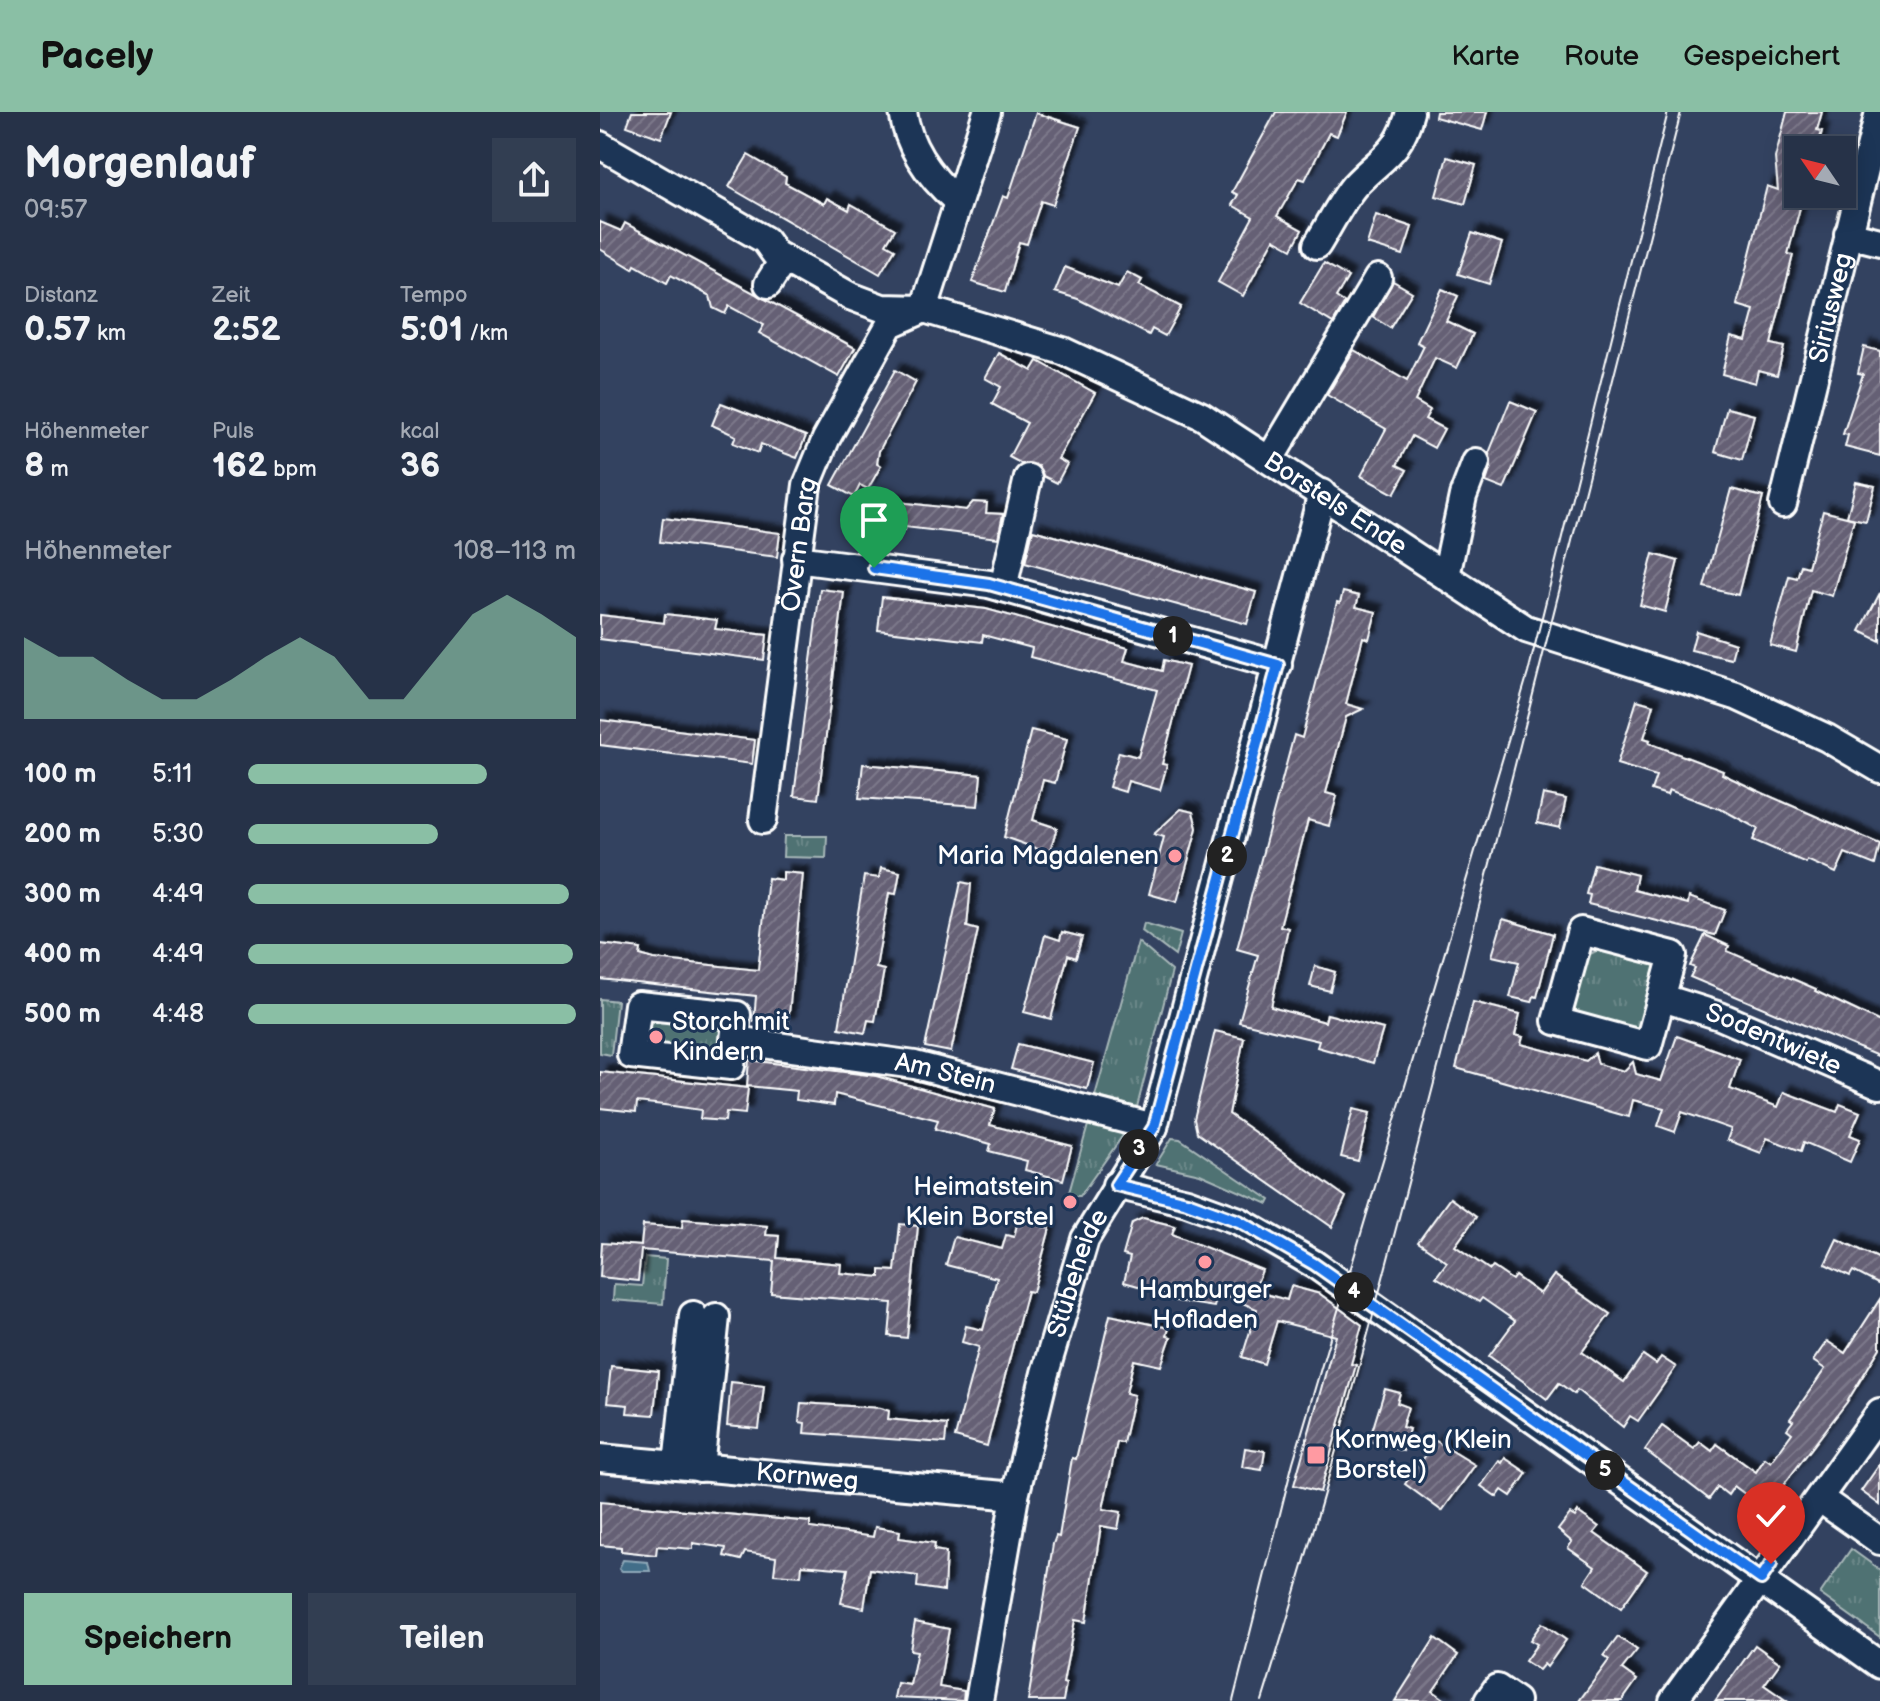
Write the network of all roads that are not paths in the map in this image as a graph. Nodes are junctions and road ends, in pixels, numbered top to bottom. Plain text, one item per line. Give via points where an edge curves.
1 (903, 112) edge
2 (987, 112) edge
3 (1410, 112) edge
4 (1879, 112) edge
5 (600, 145) edge
6 (957, 201) junction
7 (1848, 234) junction
8 (1880, 242) edge
9 (1317, 245) dead end
10 (784, 259) junction
11 (1378, 278) dead end
12 (768, 284) dead end
13 (924, 309) junction
14 (1270, 459) junction
15 (1476, 462) dead end
16 (1028, 478) dead end
17 (1322, 493) junction
18 (1783, 504) dead end
19 (796, 559) junction
20 (1446, 576) junction
21 (1003, 588) junction
22 (1278, 665) junction
23 (1880, 769) edge
24 (763, 820) dead end
25 (1663, 998) junction
26 (734, 1040) dead end
27 (1880, 1085) edge
28 (1154, 1127) junction
29 (1116, 1185) junction
30 (705, 1316) dead end
31 (1880, 1412) edge
32 (600, 1458) edge
33 (689, 1466) junction
34 (1015, 1496) junction
35 (1819, 1498) junction
36 (1880, 1541) edge
37 (1761, 1579) junction
38 (1880, 1665) edge
39 (979, 1701) edge
40 (1488, 1701) edge
41 (1516, 1701) edge
42 (1673, 1701) edge

1 - 6 street via 932,179
2 - 6 street
3 - 9 street via 1405,133 1383,163 1354,186
4 - 7 street, Siriusweg
5 - 10 street, Borstels Ende via 765,240
6 - 13 street
7 - 8 street
7 - 18 street, Siriusweg
10 - 12 street
10 - 13 street, Borstels Ende via 882,308
11 - 14 street
13 - 14 street, Borstels Ende via 1063,351 1202,416
13 - 19 street, Övern Barg via 890,324 826,439 807,485
14 - 17 street, Borstels Ende
15 - 20 street
16 - 21 street
17 - 20 street, Borstels Ende
17 - 22 street, Stübeheide
19 - 21 street
19 - 24 street, Övern Barg
20 - 23 street, Borstels Ende via 1526,629 1736,696
21 - 22 street
22 - 28 street, Stübeheide
25 - 25 street via 1673,955 1582,931 1556,1020 1648,1046
25 - 27 street, Sodentwiete via 1720,1016
26 - 28 street, Am Stein via 915,1065
28 - 29 street, Stübeheide
29 - 34 street, Stübeheide via 1085,1239
29 - 37 street via 1239,1221 1314,1264
30 - 33 street
31 - 35 street
32 - 33 street, Kornweg
33 - 34 street, Kornweg
34 - 39 street, Stübeheide
35 - 36 street
35 - 37 street
37 - 38 street
37 - 42 street
40 - 41 street via 1497,1688

